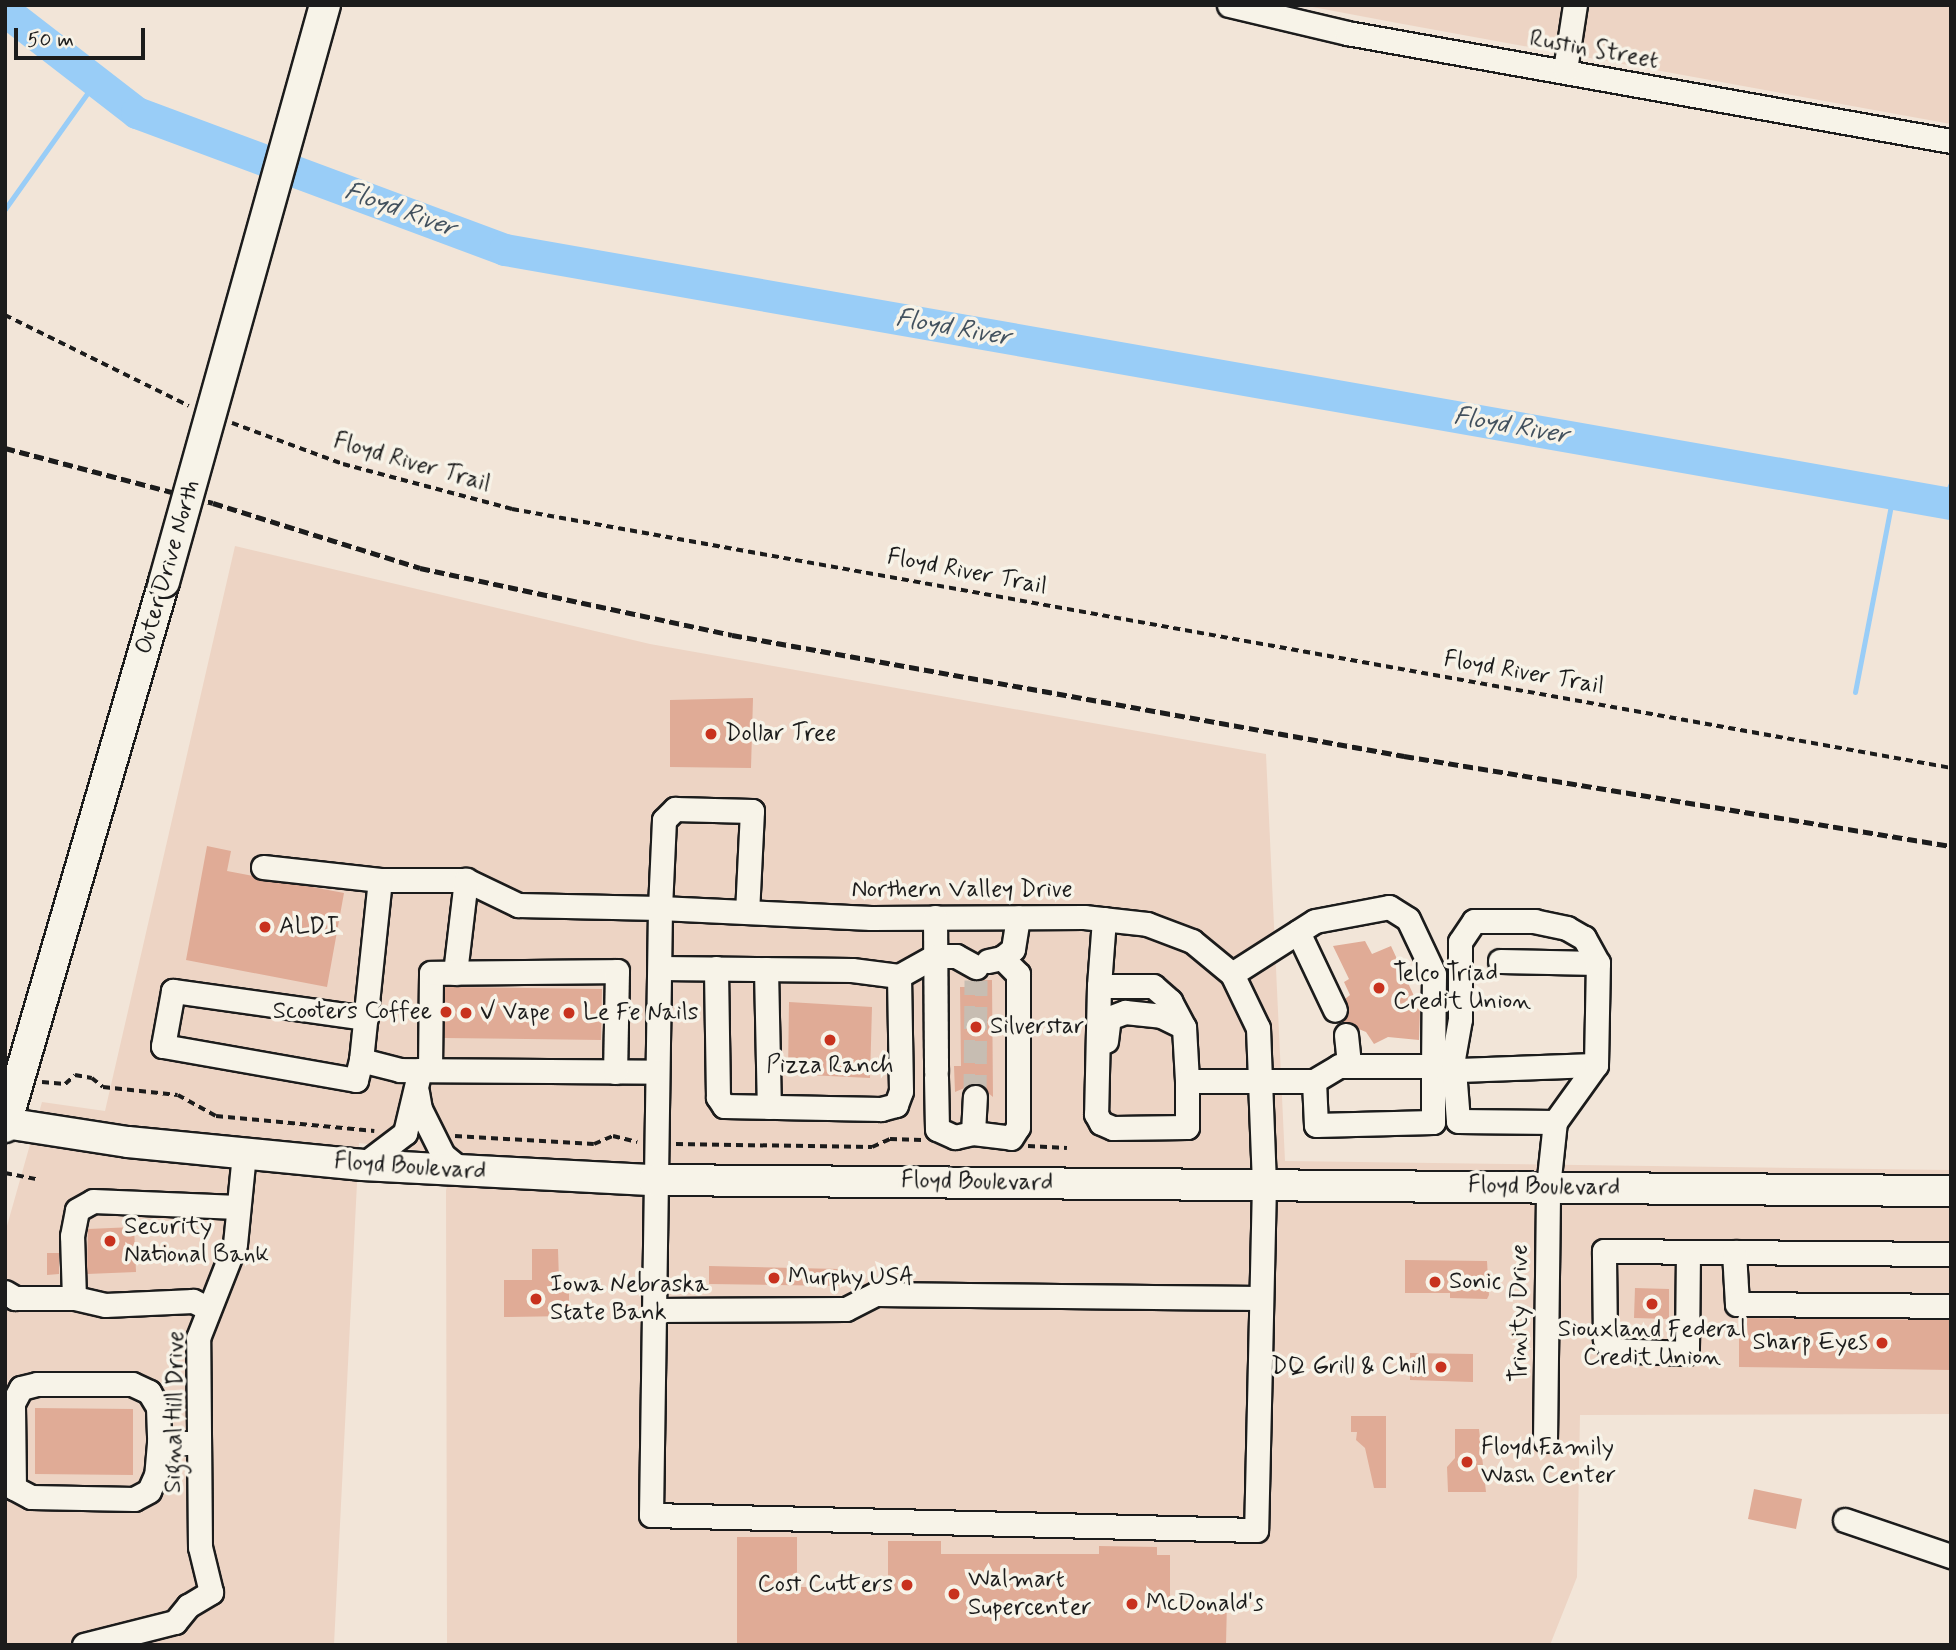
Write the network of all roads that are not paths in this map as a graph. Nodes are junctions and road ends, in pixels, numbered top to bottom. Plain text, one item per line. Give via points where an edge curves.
1 (325, 5) edge
2 (1229, 5) edge
3 (1576, 8) edge
4 (1565, 71) junction
5 (1951, 141) edge
6 (263, 867) dead end
7 (380, 880) junction
8 (467, 880) junction
9 (660, 908) junction
10 (747, 912) junction
11 (935, 917) junction
12 (1018, 917) junction
13 (1104, 919) junction
14 (1298, 932) junction
15 (935, 956) junction
16 (1002, 958) junction
17 (1500, 961) dead end
18 (1598, 963) junction
19 (660, 968) junction
20 (716, 968) junction
21 (766, 969) junction
22 (455, 973) junction
23 (1232, 974) junction
24 (899, 976) junction
25 (1099, 986) junction
26 (1335, 1010) dead end
27 (366, 1017) junction
28 (1184, 1027) junction
29 (1346, 1035) dead end
30 (361, 1060) junction
31 (1596, 1065) junction
32 (1349, 1066) junction
33 (1433, 1066) junction
34 (1457, 1070) junction
35 (615, 1072) junction
36 (657, 1072) junction
37 (422, 1076) junction
38 (1187, 1081) junction
39 (1314, 1081) junction
40 (1260, 1082) junction
41 (975, 1097) tunnel mouth
42 (769, 1107) junction
43 (1458, 1121) junction
44 (1433, 1122) junction
45 (1555, 1122) junction
46 (6, 1124) edge
47 (1113, 1128) junction
48 (973, 1133) junction
49 (244, 1154) junction
50 (363, 1166) junction
51 (463, 1171) junction
52 (654, 1180) junction
53 (1264, 1184) junction
54 (1548, 1187) junction
55 (1951, 1191) edge
56 (238, 1207) junction
57 (1688, 1252) junction
58 (1734, 1252) junction
59 (1951, 1254) edge
60 (5, 1292) edge
61 (74, 1298) junction
62 (1261, 1298) junction
63 (1951, 1306) edge
64 (207, 1308) junction
65 (653, 1310) junction
66 (1545, 1440) dead end
67 (159, 1443) junction
68 (199, 1443) junction
69 (1845, 1520) dead end
70 (1951, 1556) edge
71 (84, 1645) edge

1 - 46 main road, Outer Drive North, bridge
2 - 4 street, Rustin Street via 1347,33
3 - 4 street
4 - 5 street, Rustin Street
6 - 7 street
7 - 8 street
7 - 27 street
8 - 9 street, Northern Valley Drive via 518,905
8 - 22 street
9 - 10 street, Northern Valley Drive
9 - 10 street via 664,820 675,809 752,811
9 - 19 street
10 - 11 street, Northern Valley Drive
11 - 12 street, Northern Valley Drive
11 - 15 street
12 - 13 street, Northern Valley Drive
12 - 16 street via 1013,949
13 - 23 street, Northern Valley Drive via 1147,924 1192,941
13 - 25 street
14 - 23 street
14 - 26 street
14 - 33 street via 1315,920 1389,908 1408,919 1434,974
15 - 16 street via 956,956 976,974
15 - 24 street
15 - 48 street via 937,1129 955,1137
16 - 48 street via 1018,974 1022,1136
17 - 18 street
18 - 31 street
18 - 34 street via 1584,938 1567,928 1535,921 1474,921 1460,942 1460,1019 1453,1056
19 - 20 street
19 - 36 street
20 - 21 street
20 - 42 street via 718,1097 729,1107
21 - 24 street via 852,970
21 - 42 street
22 - 35 street via 617,971
22 - 37 street via 431,973
23 - 40 street, Northern Valley Drive via 1258,1028
24 - 42 street via 901,1091 896,1105 881,1109
25 - 28 street via 1153,986 1170,1001
25 - 47 street via 1096,1114 1101,1123
27 - 30 street
27 - 30 street via 173,990 163,1046 356,1080
28 - 38 street
28 - 47 street via 1161,1016 1125,1012 1109,1018 1106,1109
29 - 32 street
30 - 37 street
31 - 34 street
31 - 45 street
32 - 33 street
32 - 39 street via 1339,1066
33 - 44 street
34 - 43 street
35 - 36 street
35 - 37 street
36 - 52 street
37 - 50 street via 405,1133
37 - 51 street via 420,1110 443,1155
38 - 40 street
38 - 47 street via 1187,1127
39 - 40 street
39 - 44 street via 1316,1125
40 - 53 street, Northern Valley Drive
41 - 48 street
43 - 44 street
43 - 45 street
45 - 54 street, Trinity Drive
46 - 49 main road, Floyd Boulevard
49 - 50 main road, Floyd Boulevard
49 - 56 street, Signal Hill Drive
50 - 51 main road, Floyd Boulevard
51 - 52 main road, Floyd Boulevard
52 - 53 main road, Floyd Boulevard
52 - 65 street
53 - 54 main road, Floyd Boulevard
53 - 62 street, Northern Valley Drive
54 - 55 main road, Floyd Boulevard
54 - 66 street, Trinity Drive
56 - 61 street via 93,1200 77,1210 72,1236
56 - 64 street, Signal Hill Drive via 235,1244
57 - 57 street via 1604,1251 1605,1339 1611,1350 1687,1353
57 - 58 street
58 - 59 street
58 - 63 street via 1737,1304
60 - 61 street via 15,1298
61 - 64 street via 105,1305 193,1301
62 - 65 street via 876,1294 846,1309
62 - 65 street, Northern Valley Drive via 1256,1530 651,1515
64 - 68 street, Signal Hill Drive via 198,1338
67 - 67 street via 158,1407 149,1392 132,1384 21,1388 13,1403 14,1488 31,1497 134,1499 149,1491 156,1475
67 - 68 street
68 - 71 street, Signal Hill Drive via 200,1547 211,1592 188,1606 175,1622
69 - 70 street

